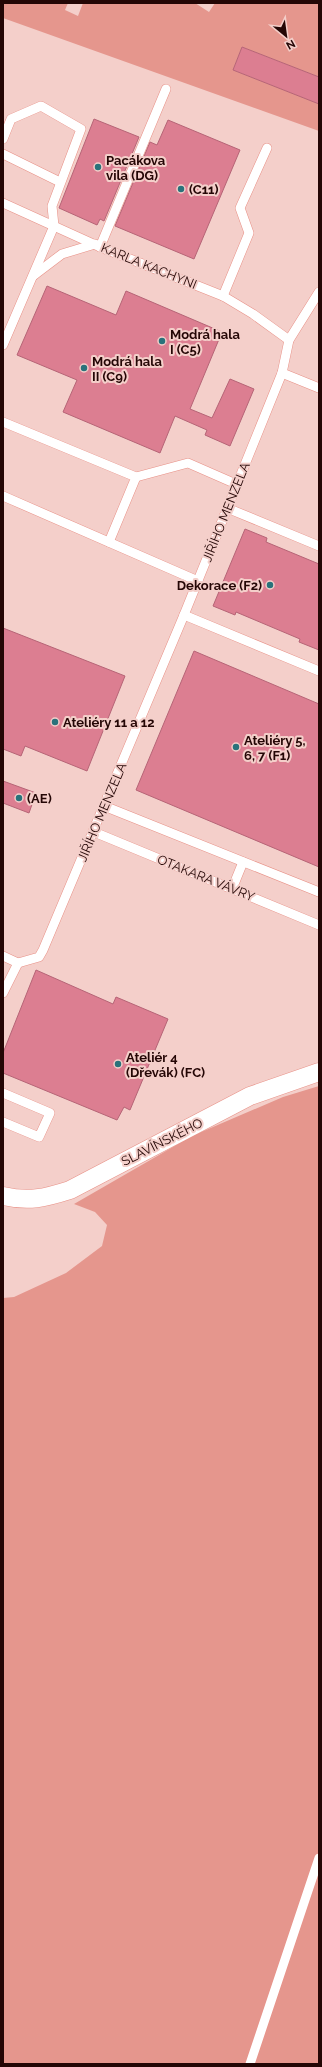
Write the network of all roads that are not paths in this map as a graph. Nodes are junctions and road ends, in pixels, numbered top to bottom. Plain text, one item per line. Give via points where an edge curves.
1 (166, 89) dead end
2 (3, 138) edge
3 (266, 148) dead end
4 (3, 154) edge
5 (60, 182) junction
6 (3, 203) edge
7 (54, 226) junction
8 (98, 245) junction
9 (32, 277) junction
10 (319, 292) edge
11 (223, 296) junction
12 (289, 340) junction
13 (3, 345) edge
14 (282, 373) junction
15 (319, 388) edge
16 (3, 422) edge
17 (136, 477) junction
18 (236, 484) junction
19 (3, 496) edge
20 (227, 508) junction
21 (109, 542) junction
22 (319, 546) edge
23 (198, 581) junction
24 (184, 615) junction
25 (319, 670) edge
26 (104, 806) junction
27 (94, 832) junction
28 (243, 862) junction
29 (232, 889) junction
30 (319, 892) edge
31 (319, 925) edge
32 (3, 956) edge
33 (18, 963) junction
34 (3, 993) edge
35 (319, 1072) edge
36 (3, 1093) edge
37 (3, 1122) edge
38 (3, 1196) edge
39 (319, 1858) edge
40 (250, 2064) edge

1 - 8 lane
2 - 5 lane via 11,119 41,106 81,129
3 - 11 lane via 240,208 248,233
4 - 5 lane
5 - 7 lane via 52,206
6 - 7 lane, KARLA KACHYNI
7 - 8 lane, KARLA KACHYNI
7 - 9 lane
8 - 9 lane via 62,254
8 - 11 lane, KARLA KACHYNI
9 - 13 lane
10 - 12 lane, JIŘÍHO MENZELA
11 - 12 lane, KARLA KACHYNI
12 - 14 lane, JIŘÍHO MENZELA
14 - 15 lane
14 - 18 lane, JIŘÍHO MENZELA
16 - 17 lane
17 - 18 lane via 188,464
17 - 21 lane
18 - 20 lane, JIŘÍHO MENZELA
19 - 21 lane
20 - 22 lane
20 - 23 lane, JIŘÍHO MENZELA
21 - 23 lane
23 - 24 lane, JIŘÍHO MENZELA
24 - 25 lane
24 - 26 lane, JIŘÍHO MENZELA
26 - 27 lane, JIŘÍHO MENZELA
26 - 28 lane
27 - 29 lane, OTAKARA VÁVRY
27 - 33 lane, JIŘÍHO MENZELA via 39,957
28 - 29 lane
28 - 30 lane
29 - 31 lane, OTAKARA VÁVRY
32 - 33 lane
33 - 34 lane
35 - 38 street, SLAVÍNSKÉHO via 250,1096 70,1190 45,1199 20,1200
36 - 37 lane via 50,1113 39,1137
39 - 40 lane

